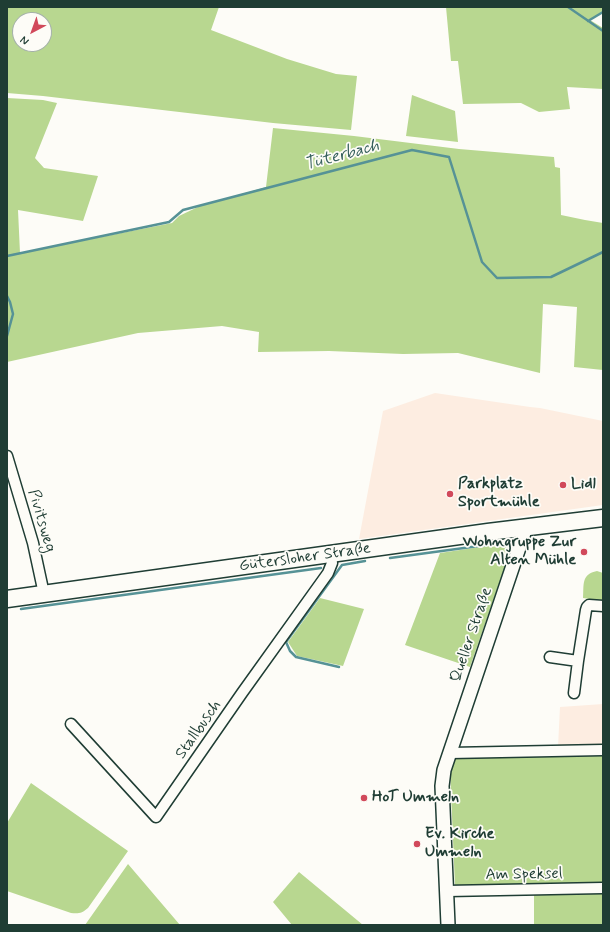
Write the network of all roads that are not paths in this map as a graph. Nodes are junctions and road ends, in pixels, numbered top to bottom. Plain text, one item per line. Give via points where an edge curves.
1 (7, 456) edge
2 (603, 518) edge
3 (526, 527) junction
4 (331, 555) junction
5 (44, 594) junction
6 (7, 600) edge
7 (603, 606) edge
8 (550, 657) dead end
9 (578, 661) junction
10 (574, 693) dead end
11 (71, 724) dead end
12 (603, 750) edge
13 (450, 753) junction
14 (603, 888) edge
15 (447, 891) junction
16 (448, 925) edge

1 - 5 street, Pivitsweg via 33,543
2 - 3 main road, Gütersloher Straße
3 - 4 main road, Gütersloher Straße
3 - 13 street, Queller Straße
4 - 5 main road, Gütersloher Straße
4 - 11 street, Stallbusch via 332,563 328,573 156,817
5 - 6 main road, Gütersloher Straße
7 - 9 street via 587,607
8 - 9 street
9 - 10 street
12 - 13 street
13 - 15 street, Queller Straße via 442,786
14 - 15 street, Am Speksel
15 - 16 street, Queller Straße

